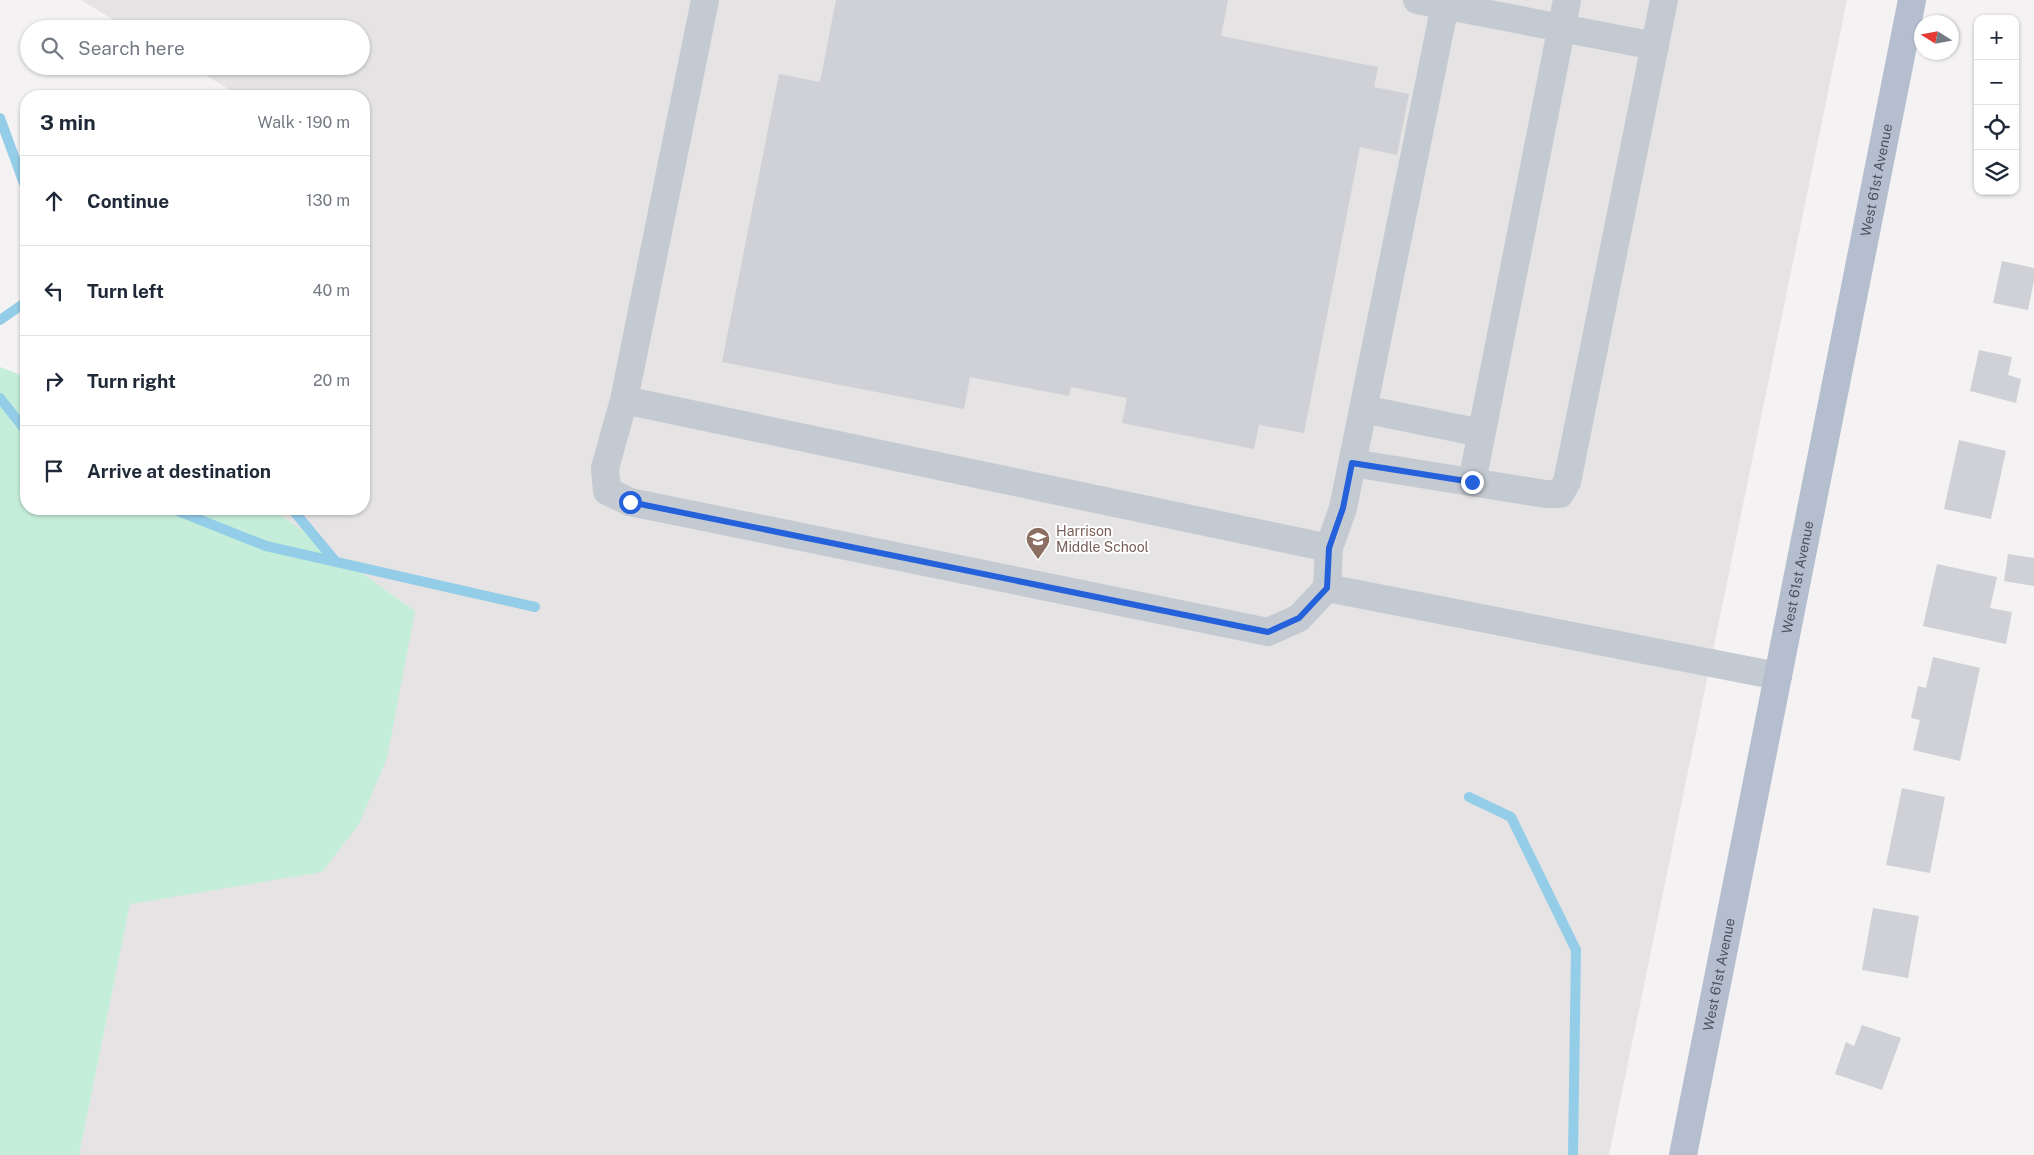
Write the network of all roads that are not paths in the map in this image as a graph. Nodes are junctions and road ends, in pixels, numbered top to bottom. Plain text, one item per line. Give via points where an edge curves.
1 (705, 0) edge
2 (1417, 0) edge
3 (1567, 0) edge
4 (1664, 0) edge
5 (1912, 0) edge
6 (1446, 3) edge
7 (1562, 28) junction
8 (1655, 46) junction
9 (624, 400) junction
10 (1363, 408) junction
11 (1481, 433) junction
12 (1352, 463) junction
13 (1472, 482) junction
14 (1329, 548) junction
15 (1327, 588) junction
16 (1778, 676) junction
17 (1683, 1155) edge

1 - 9 lane
2 - 6 lane
3 - 7 lane
4 - 8 lane
5 - 16 main road, West 61st Avenue
6 - 7 lane
6 - 10 lane
7 - 8 lane
7 - 11 lane
8 - 13 lane via 1568,482 1560,494 1546,494
9 - 14 lane
9 - 15 lane via 604,468 607,491 630,502 1268,632 1299,618
10 - 11 lane
10 - 12 lane
11 - 13 lane
12 - 13 lane
12 - 14 lane via 1343,508
14 - 15 lane
15 - 16 lane
16 - 17 main road, West 61st Avenue

